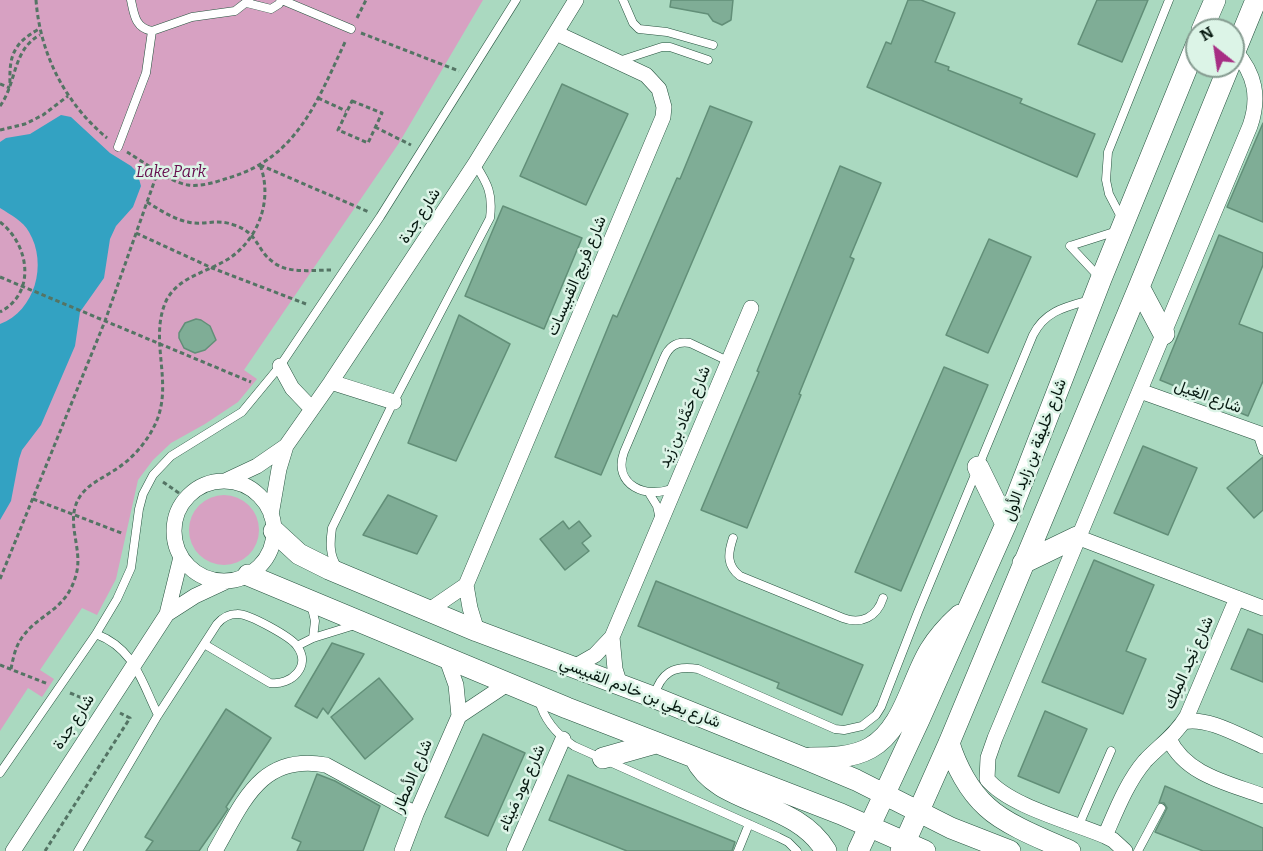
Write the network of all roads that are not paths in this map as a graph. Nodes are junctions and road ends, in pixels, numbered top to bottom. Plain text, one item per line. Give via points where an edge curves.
1 (131, 0) edge
2 (282, 0) edge
3 (516, 0) edge
4 (576, 0) edge
5 (623, 0) edge
6 (1169, 0) edge
7 (1215, 0) edge
8 (1256, 0) edge
9 (248, 1) edge
10 (1207, 18) edge
11 (1245, 27) edge
12 (351, 29) road end
13 (152, 31) junction
14 (556, 33) junction
15 (712, 45) dead end
16 (708, 60) dead end
17 (617, 62) junction
18 (1245, 67) edge
19 (1185, 74) edge
20 (1224, 78) edge
21 (118, 147) road end
22 (475, 164) junction
23 (1123, 226) junction
24 (1101, 279) junction
25 (1140, 286) junction
26 (1094, 299) junction
27 (752, 308) dead end
28 (1164, 334) junction
29 (728, 361) junction
30 (280, 366) junction
31 (331, 382) junction
32 (1140, 392) junction
33 (394, 402) junction
34 (312, 409) junction
35 (1260, 434) edge
36 (286, 446) junction
37 (1263, 451) edge
38 (978, 467) junction
39 (225, 481) junction
40 (674, 487) junction
41 (649, 493) junction
42 (660, 521) junction
43 (273, 523) junction
44 (1006, 524) junction
45 (1077, 537) junction
46 (733, 538) dead end
47 (181, 557) junction
48 (1023, 563) junction
49 (342, 574) junction
50 (248, 575) junction
51 (227, 581) junction
52 (466, 585) junction
53 (883, 598) dead end
54 (1237, 598) junction
55 (308, 600) junction
56 (1263, 608) edge
57 (968, 609) junction
58 (428, 611) junction
59 (167, 614) junction
60 (364, 622) junction
61 (477, 631) junction
62 (96, 634) junction
63 (612, 637) junction
64 (313, 638) junction
65 (204, 644) junction
66 (297, 646) junction
67 (446, 657) junction
68 (134, 663) junction
69 (574, 667) junction
70 (507, 684) junction
71 (620, 685) junction
72 (537, 696) junction
73 (653, 697) junction
74 (158, 715) junction
75 (459, 716) junction
76 (1183, 722) junction
77 (563, 739) junction
78 (1169, 739) junction
79 (656, 743) junction
80 (949, 743) junction
81 (1263, 746) edge
82 (1111, 751) dead end
83 (801, 757) junction
84 (603, 758) junction
85 (695, 758) junction
86 (0, 773) edge
87 (884, 794) junction
88 (1263, 796) edge
89 (1161, 808) dead end
90 (918, 812) junction
91 (416, 814) junction
92 (749, 824) junction
93 (1079, 825) junction
94 (869, 826) junction
95 (1105, 836) junction
96 (903, 847) edge
97 (13, 851) edge
98 (78, 851) edge
99 (215, 851) edge
100 (402, 851) edge
101 (514, 851) edge
102 (738, 851) edge
103 (797, 851) edge
104 (826, 851) edge
105 (858, 851) edge
106 (925, 851) edge
107 (1010, 851) edge
108 (1070, 851) edge
109 (1125, 851) edge
110 (1138, 851) edge

1 - 13 lane via 138,24
2 - 9 lane via 271,9
2 - 12 lane
3 - 30 lane via 380,217
4 - 14 street, شارع جدة
5 - 15 lane via 639,29 667,32
6 - 23 lane via 1108,152 1106,180
7 - 10 main road
8 - 11 main road, شارع خليفة بن زايد الأول
9 - 13 lane via 227,14 192,17
13 - 21 lane via 146,73
14 - 17 street, شارع فريج القبيسات
14 - 22 street, شارع جدة
16 - 17 lane via 662,47
17 - 52 street, شارع فريج القبيسات via 653,81 663,98 663,117
18 - 28 street via 1256,92 1254,115
19 - 23 main road, شارع خليفة بن زايد الأول
20 - 25 main road, شارع خليفة بن زايد الأول
22 - 31 street, شارع جدة
22 - 33 lane via 490,192 490,218
23 - 24 main road, شارع خليفة بن زايد الأول
23 - 24 lane via 1070,246
24 - 26 main road, شارع خليفة بن زايد الأول
25 - 28 main road
25 - 48 main road, شارع خليفة بن زايد الأول
26 - 38 lane via 1052,312 1037,326
26 - 44 main road, شارع خليفة بن زايد الأول
27 - 29 street, شارع حَمَّاد بن زَيد
28 - 32 street
29 - 40 street, شارع حَمَّاد بن زَيد
29 - 41 lane, شارع حَمَّاد بن زَيد via 690,343 677,343 667,351 622,459 627,481
30 - 34 street via 292,388
30 - 62 lane via 242,412 171,456 148,483 131,568
31 - 33 street
31 - 34 street, شارع جدة
32 - 35 street, شارع الغِيل
32 - 45 street
33 - 49 lane via 332,528 331,552
34 - 36 street, شارع جدة
35 - 37 lane
36 - 39 street, شارع جدة
36 - 43 street, شارع جدة via 279,469
38 - 44 main road
38 - 73 lane via 881,707 869,721 853,729 835,729 698,669 680,668 664,676
39 - 43 street via 254,491 265,501
39 - 47 street via 212,482 186,498 175,519 176,545
40 - 41 lane, شارع حَمَّاد بن زَيد
40 - 42 street, شارع حَمَّاد بن زَيد
41 - 42 lane
42 - 63 street, شارع حَمَّاد بن زَيد
43 - 49 main road, شارع بطي بن خادم القبيسي via 299,554
43 - 50 street via 267,557
44 - 57 main road, شارع خليفة بن زايد الأول
45 - 48 main road
45 - 54 street
45 - 93 street via 986,769 987,779 999,791
46 - 53 lane via 728,558 740,576 850,621 865,620 877,612
47 - 51 street via 201,575
47 - 59 street, شارع جدة
48 - 80 main road, شارع خليفة بن زايد الأول
49 - 58 main road, شارع بطي بن خادم القبيسي
50 - 51 street
50 - 55 main road
51 - 59 street, شارع جدة
52 - 58 street
52 - 61 street
54 - 56 street
54 - 76 street, شارع نَجد المِلِك
55 - 60 main road
55 - 64 lane via 314,615
57 - 83 main road via 947,627 930,651 899,715 884,736 870,748 855,753
57 - 87 main road, شارع خليفة بن زايد الأول
58 - 61 main road, شارع بطي بن خادم القبيسي
59 - 68 street, شارع جدة
60 - 64 lane
60 - 67 main road
61 - 69 main road, شارع بطي بن خادم القبيسي
62 - 68 lane via 113,641
62 - 86 lane
63 - 69 street, شارع حَمَّاد بن زَيد via 595,655
63 - 71 street, شارع حَمَّاد بن زَيد
64 - 66 lane
65 - 66 lane via 222,618 238,613
65 - 66 lane via 278,684 299,672 302,657
65 - 74 lane
67 - 70 main road
67 - 75 street, شارع الأمطار via 456,685
68 - 74 lane
68 - 97 street, شارع جدة
69 - 71 main road, شارع بطي بن خادم القبيسي
70 - 72 main road
70 - 75 street
71 - 73 main road, شارع بطي بن خادم القبيسي
72 - 77 lane via 546,720
72 - 79 main road
73 - 83 main road, شارع بطي بن خادم القبيسي
74 - 98 lane
75 - 91 street, شارع الأمطار
76 - 78 street, شارع نَجد المِلِك
76 - 81 street via 1206,722
77 - 84 lane
77 - 101 street, شارع عود مَيثاء
78 - 88 street via 1192,768
78 - 95 street, شارع نَجد المِلِك via 1139,770
79 - 84 main road
79 - 85 main road
80 - 90 main road, شارع خليفة بن زايد الأول
80 - 108 main road via 960,770 988,808
82 - 93 lane
83 - 87 main road, شارع بطي بن خادم القبيسي
84 - 92 lane
85 - 94 main road
85 - 104 main road via 714,782 800,823
87 - 90 main road, شارع بطي بن خادم القبيسي
87 - 94 main road, شارع خليفة بن زايد الأول
89 - 110 lane
90 - 96 main road, شارع خليفة بن زايد الأول
90 - 107 main road, شارع بطي بن خادم القبيسي
91 - 99 street via 326,765 294,763 265,775 254,787
91 - 100 street, شارع الأمطار
92 - 102 lane
92 - 103 lane via 788,842
93 - 95 street
94 - 96 main road
94 - 105 main road, شارع خليفة بن زايد الأول
95 - 109 street
96 - 106 main road

